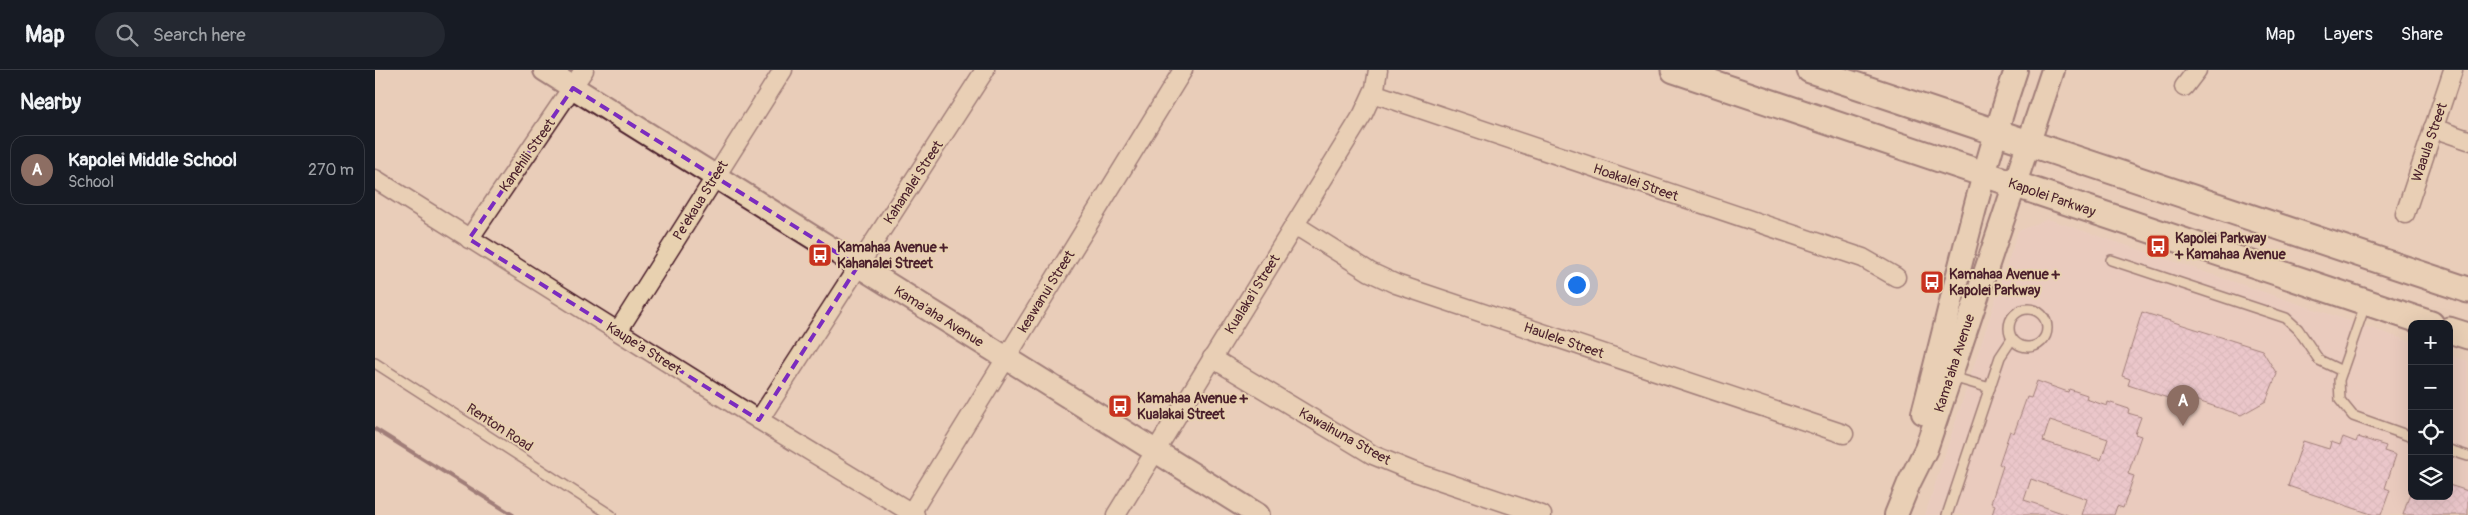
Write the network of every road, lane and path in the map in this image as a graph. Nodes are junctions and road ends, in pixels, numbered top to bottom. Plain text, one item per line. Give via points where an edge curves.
1 (545, 70) edge
2 (783, 70) edge
3 (985, 70) edge
4 (1183, 70) edge
5 (1378, 70) edge
6 (1674, 70) edge
7 (1810, 70) edge
8 (2016, 70) edge
9 (2053, 70) edge
10 (2197, 70) edge
11 (2453, 70) edge
12 (579, 79) edge
13 (2184, 87) dead end
14 (1373, 94) junction
15 (2433, 128) junction
16 (1995, 132) junction
17 (2468, 140) edge
18 (2028, 143) junction
19 (1983, 174) junction
20 (714, 176) junction
21 (375, 179) edge
22 (2014, 184) junction
23 (2405, 214) dead end
24 (1295, 225) junction
25 (469, 239) junction
26 (2111, 260) dead end
27 (859, 266) junction
28 (1896, 277) dead end
29 (2468, 290) edge
30 (2366, 302) junction
31 (2419, 320) edge
32 (618, 330) junction
33 (2453, 331) edge
34 (2468, 336) edge
35 (2012, 339) junction
36 (1005, 358) junction
37 (1213, 358) junction
38 (375, 363) edge
39 (2342, 371) junction
40 (1942, 374) junction
41 (1989, 388) junction
42 (759, 420) junction
43 (1844, 434) dead end
44 (2408, 436) edge
45 (1155, 451) junction
46 (2453, 451) edge
47 (2468, 456) edge
48 (913, 514) edge
49 (611, 515) edge
50 (1116, 515) edge
51 (1258, 515) edge
52 (1542, 515) edge
53 (1896, 515) edge
54 (1947, 515) edge

1 - 12 street, Kama'aha Avenue
2 - 20 street, Pe'ekaua Street
3 - 27 street, Kahanalei Street
4 - 36 street, keawanui Street
5 - 14 street, Kualaka'i Street
6 - 19 main road, Kapolei Parkway
7 - 16 main road
8 - 16 street, Kama'aha Avenue
9 - 18 street, Kama'aha Avenue
10 - 13 street
11 - 15 street, Waaula Street
12 - 20 street, Kama'aha Avenue
12 - 25 street, Kanehili Street
14 - 24 street, Kualaka'i Street
14 - 28 street, Hoakalei Street via 1863,258
15 - 17 street
15 - 23 street, Waaula Street
16 - 18 main road
16 - 19 street, Kama'aha Avenue
18 - 22 street, Kama'aha Avenue
18 - 29 main road
19 - 22 main road, Kapolei Parkway
19 - 40 street, Kama'aha Avenue
20 - 27 street, Kama'aha Avenue
20 - 32 street, Pe'ekaua Street
21 - 25 street, Kaupe'a Street
22 - 30 main road, Kapolei Parkway
22 - 40 street, Kama'aha Avenue
24 - 37 street, Kualaka'i Street
24 - 43 street, Haulele Street via 1396,284
25 - 32 street, Kaupe'a Street
26 - 39 lane via 2286,318 2298,329 2319,360
27 - 36 street, Kama'aha Avenue
27 - 42 street, Kahanalei Street
30 - 31 main road, Kapolei Parkway
30 - 39 lane
32 - 42 street, Kaupe'a Street
33 - 34 main road
35 - 35 lane via 2030,347 2042,341 2047,329 2044,317 2033,309 2020,310 2009,326
35 - 41 lane via 2002,352
36 - 45 street, Kama'aha Avenue
36 - 48 street, keawanui Street
37 - 45 street, Kualaka'i Street
37 - 52 street, Kawaihuna Street via 1373,455
38 - 49 lane, Renton Road
39 - 44 lane via 2338,393 2347,412
40 - 41 lane
40 - 53 street, Kama'aha Avenue via 1926,449
41 - 54 lane
42 - 48 street, Kaupe'a Street
45 - 50 street, Kualaka'i Street
45 - 51 street, Kama'aha Avenue
46 - 47 lane

